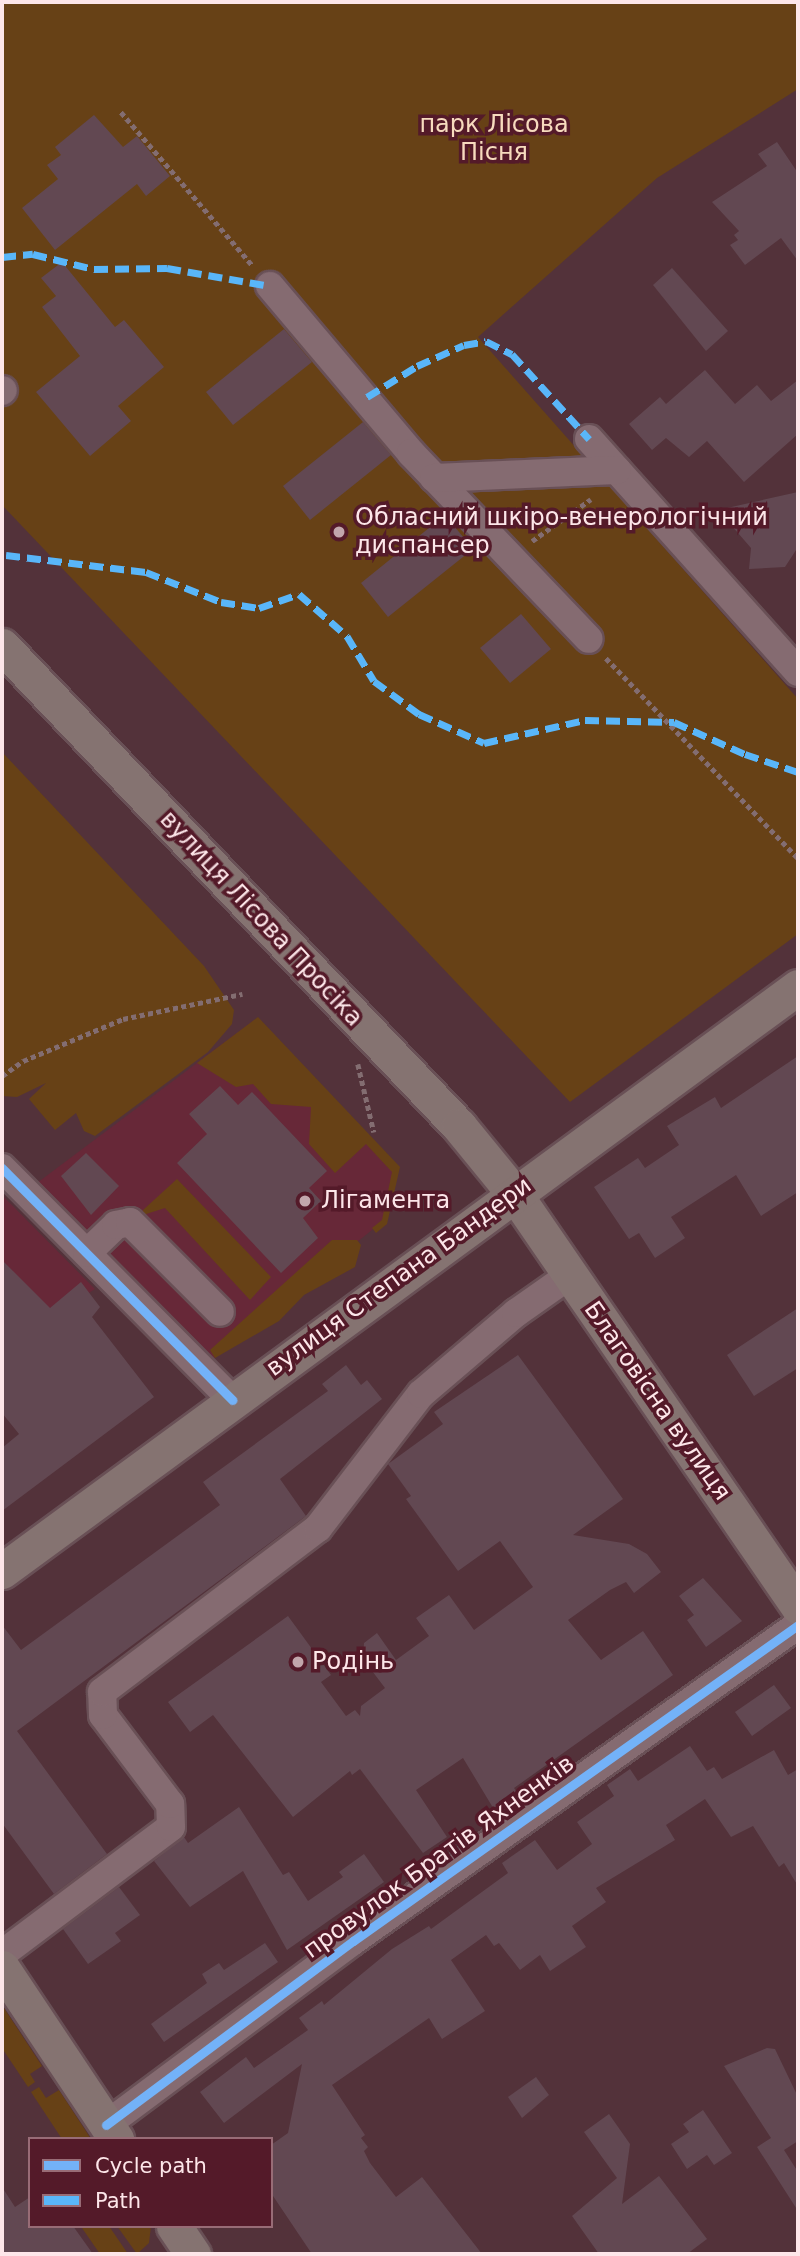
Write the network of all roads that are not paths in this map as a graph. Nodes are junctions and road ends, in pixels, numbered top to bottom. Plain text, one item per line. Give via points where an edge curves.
1 (270, 286) road end
2 (589, 439) dead end
3 (620, 473) junction
4 (434, 478) junction
5 (589, 639) road end
6 (2, 646) edge
7 (798, 672) edge
8 (798, 987) edge
9 (2, 1168) edge
10 (516, 1196) junction
11 (87, 1253) junction
12 (570, 1275) junction
13 (220, 1312) dead end
14 (232, 1400) junction
15 (2, 1571) edge
16 (798, 1607) edge
17 (798, 1625) edge
18 (2, 1954) edge
19 (2, 1968) edge
20 (111, 2132) edge
21 (175, 2228) edge
22 (193, 2254) edge

1 - 4 street
2 - 3 street
3 - 4 street
3 - 7 street
4 - 5 street
6 - 10 main road, вулиця Лісова Просіка via 458,1126
8 - 10 main road, вулиця Степана Бандери via 569,1152
9 - 11 street
10 - 12 main road, Благовісна вулиця
10 - 14 main road, вулиця Степана Бандери
11 - 13 street via 116,1225 130,1222
11 - 14 street
12 - 16 main road, Благовісна вулиця
12 - 18 street via 516,1313 421,1394 318,1528 102,1692 103,1715 170,1804 174,1820 166,1833
14 - 15 main road, вулиця Степана Бандери
17 - 20 street, провулок Братів Яхненків via 365,1933
19 - 20 main road
21 - 22 main road

